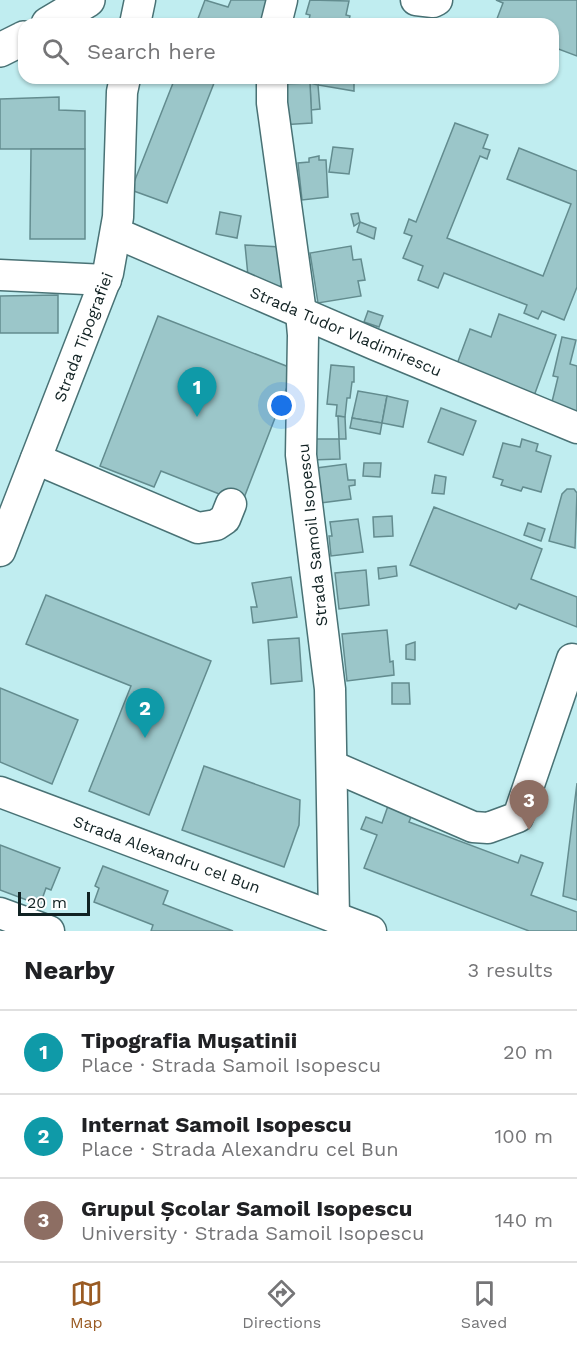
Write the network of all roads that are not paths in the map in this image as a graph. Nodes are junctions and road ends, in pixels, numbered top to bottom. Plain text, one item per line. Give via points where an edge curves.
1 (88, 0) edge
2 (140, 0) edge
3 (282, 0) edge
4 (416, 0) edge
5 (437, 0) edge
6 (58, 18) edge
7 (136, 18) edge
8 (278, 18) edge
9 (18, 41) edge
10 (0, 50) edge
11 (124, 84) edge
12 (272, 84) edge
13 (116, 233) junction
14 (0, 275) edge
15 (106, 280) junction
16 (301, 313) junction
17 (577, 428) edge
18 (36, 459) junction
19 (10, 499) edge
20 (231, 504) dead end
21 (0, 551) edge
22 (572, 659) dead end
23 (332, 766) junction
24 (0, 792) edge
25 (0, 913) edge
26 (316, 919) edge
27 (49, 931) edge
28 (371, 931) edge

1 - 6 main road
2 - 7 street
3 - 8 street
4 - 5 street
9 - 10 main road
11 - 13 street, Strada Tipografiei
12 - 16 street, Strada Samoil Isopescu
13 - 15 street, Strada Tipografiei
13 - 16 street, Strada Tudor Vladimirescu
14 - 15 street
15 - 18 street, Strada Tipografiei
16 - 17 street, Strada Tudor Vladimirescu
16 - 23 street, Strada Samoil Isopescu via 300,455 330,690
18 - 19 street, Strada Tipografiei
18 - 20 street via 198,528 225,519
19 - 21 street, Strada Tipografiei
22 - 23 street via 518,818 488,828 472,827
23 - 26 street, Strada Samoil Isopescu
24 - 26 street, Strada Alexandru cel Bun
25 - 27 street
26 - 28 street

